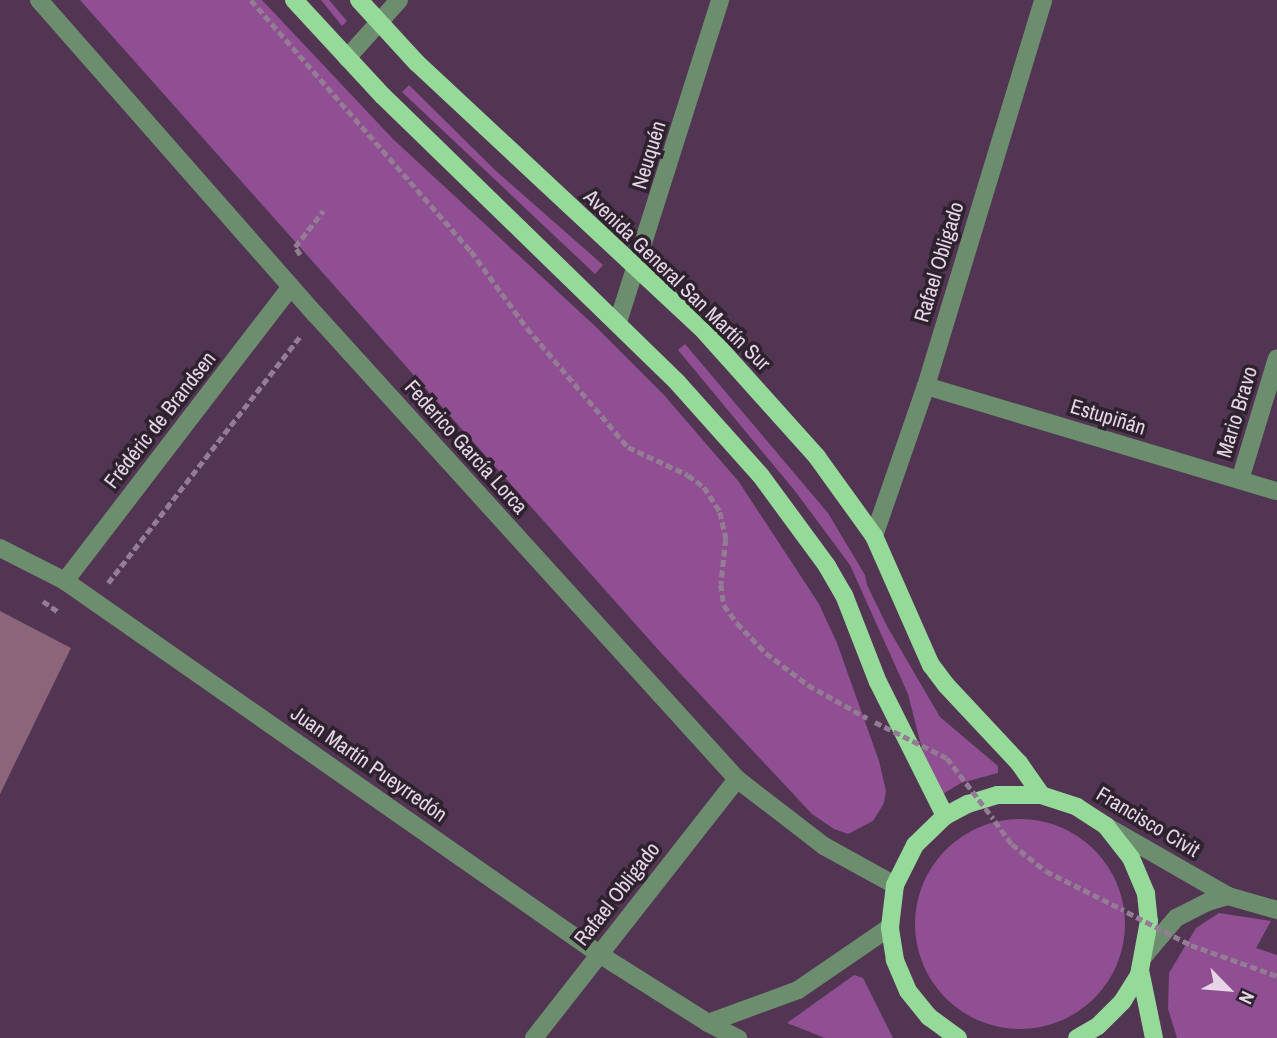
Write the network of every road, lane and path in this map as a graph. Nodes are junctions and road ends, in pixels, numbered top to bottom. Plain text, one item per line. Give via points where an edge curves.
1 (39, 0) edge
2 (251, 0) edge
3 (294, 0) edge
4 (359, 0) edge
5 (399, 0) edge
6 (720, 0) edge
7 (1043, 0) edge
8 (380, 23) junction
9 (346, 58) junction
10 (323, 211) dead end
11 (301, 258) dead end
12 (637, 269) junction
13 (291, 287) junction
14 (618, 322) junction
15 (1277, 358) edge
16 (926, 386) junction
17 (1240, 480) junction
18 (1277, 491) edge
19 (874, 536) junction
20 (0, 548) edge
21 (65, 581) junction
22 (737, 779) junction
23 (1041, 795) junction
24 (946, 816) junction
25 (1106, 826) junction
26 (895, 885) junction
27 (1228, 896) junction
28 (1277, 910) edge
29 (890, 927) junction
30 (599, 954) junction
31 (1142, 963) junction
32 (1277, 976) edge
33 (929, 1017) junction
34 (708, 1023) junction
35 (534, 1038) edge
36 (738, 1038) edge
37 (942, 1038) edge
38 (958, 1038) edge
39 (1077, 1038) edge
40 (1154, 1038) edge

1 - 13 street, Federico García Lorca
2 - 32 path, bridge via 471,251 527,328 628,446 704,487 720,512 726,539 721,584 724,605 766,653 808,685 947,758 1012,844 1046,871 1191,945
3 - 9 main road
4 - 8 main road, Avenida General San Martín Sur
5 - 8 street
6 - 12 street, Neuquén
7 - 16 street, Rafael Obligado
8 - 9 street
8 - 12 main road, Avenida General San Martín Sur via 426,72
9 - 14 main road
10 - 11 path via 295,247
12 - 14 street, Neuquén
12 - 19 main road, Avenida General San Martín Sur via 764,395 817,457
13 - 21 street, Frédéric de Brandsen
13 - 22 street, Federico García Lorca
14 - 24 main road via 761,476 827,566 844,595 878,682
15 - 17 street, Mario Bravo
16 - 17 street, Estupiñán
16 - 19 street, Rafael Obligado
17 - 18 street, Estupiñán
19 - 23 main road, Avenida General San Martín Sur via 932,665 1013,755
20 - 21 street, Juan Martín Pueyrredón
21 - 30 street, Juan Martín Pueyrredón
22 - 26 street, Federico García Lorca via 824,846
22 - 30 street, Rafael Obligado
23 - 24 main road, Francisco Civit via 998,795
23 - 25 main road, Francisco Civit via 1077,807
24 - 26 main road, Francisco Civit via 915,845
25 - 27 street, Francisco Civit
25 - 31 main road via 1131,858 1146,894 1149,921
26 - 29 main road, Francisco Civit
27 - 28 street, Francisco Civit
27 - 31 street via 1176,919
29 - 33 main road, Francisco Civit via 895,960
29 - 34 street via 798,990
30 - 34 street, Juan Martín Pueyrredón
30 - 35 street, Rafael Obligado
31 - 39 main road via 1123,1001 1098,1026
31 - 40 main road
33 - 37 main road
33 - 38 main road
34 - 36 street, Juan Martín Pueyrredón

